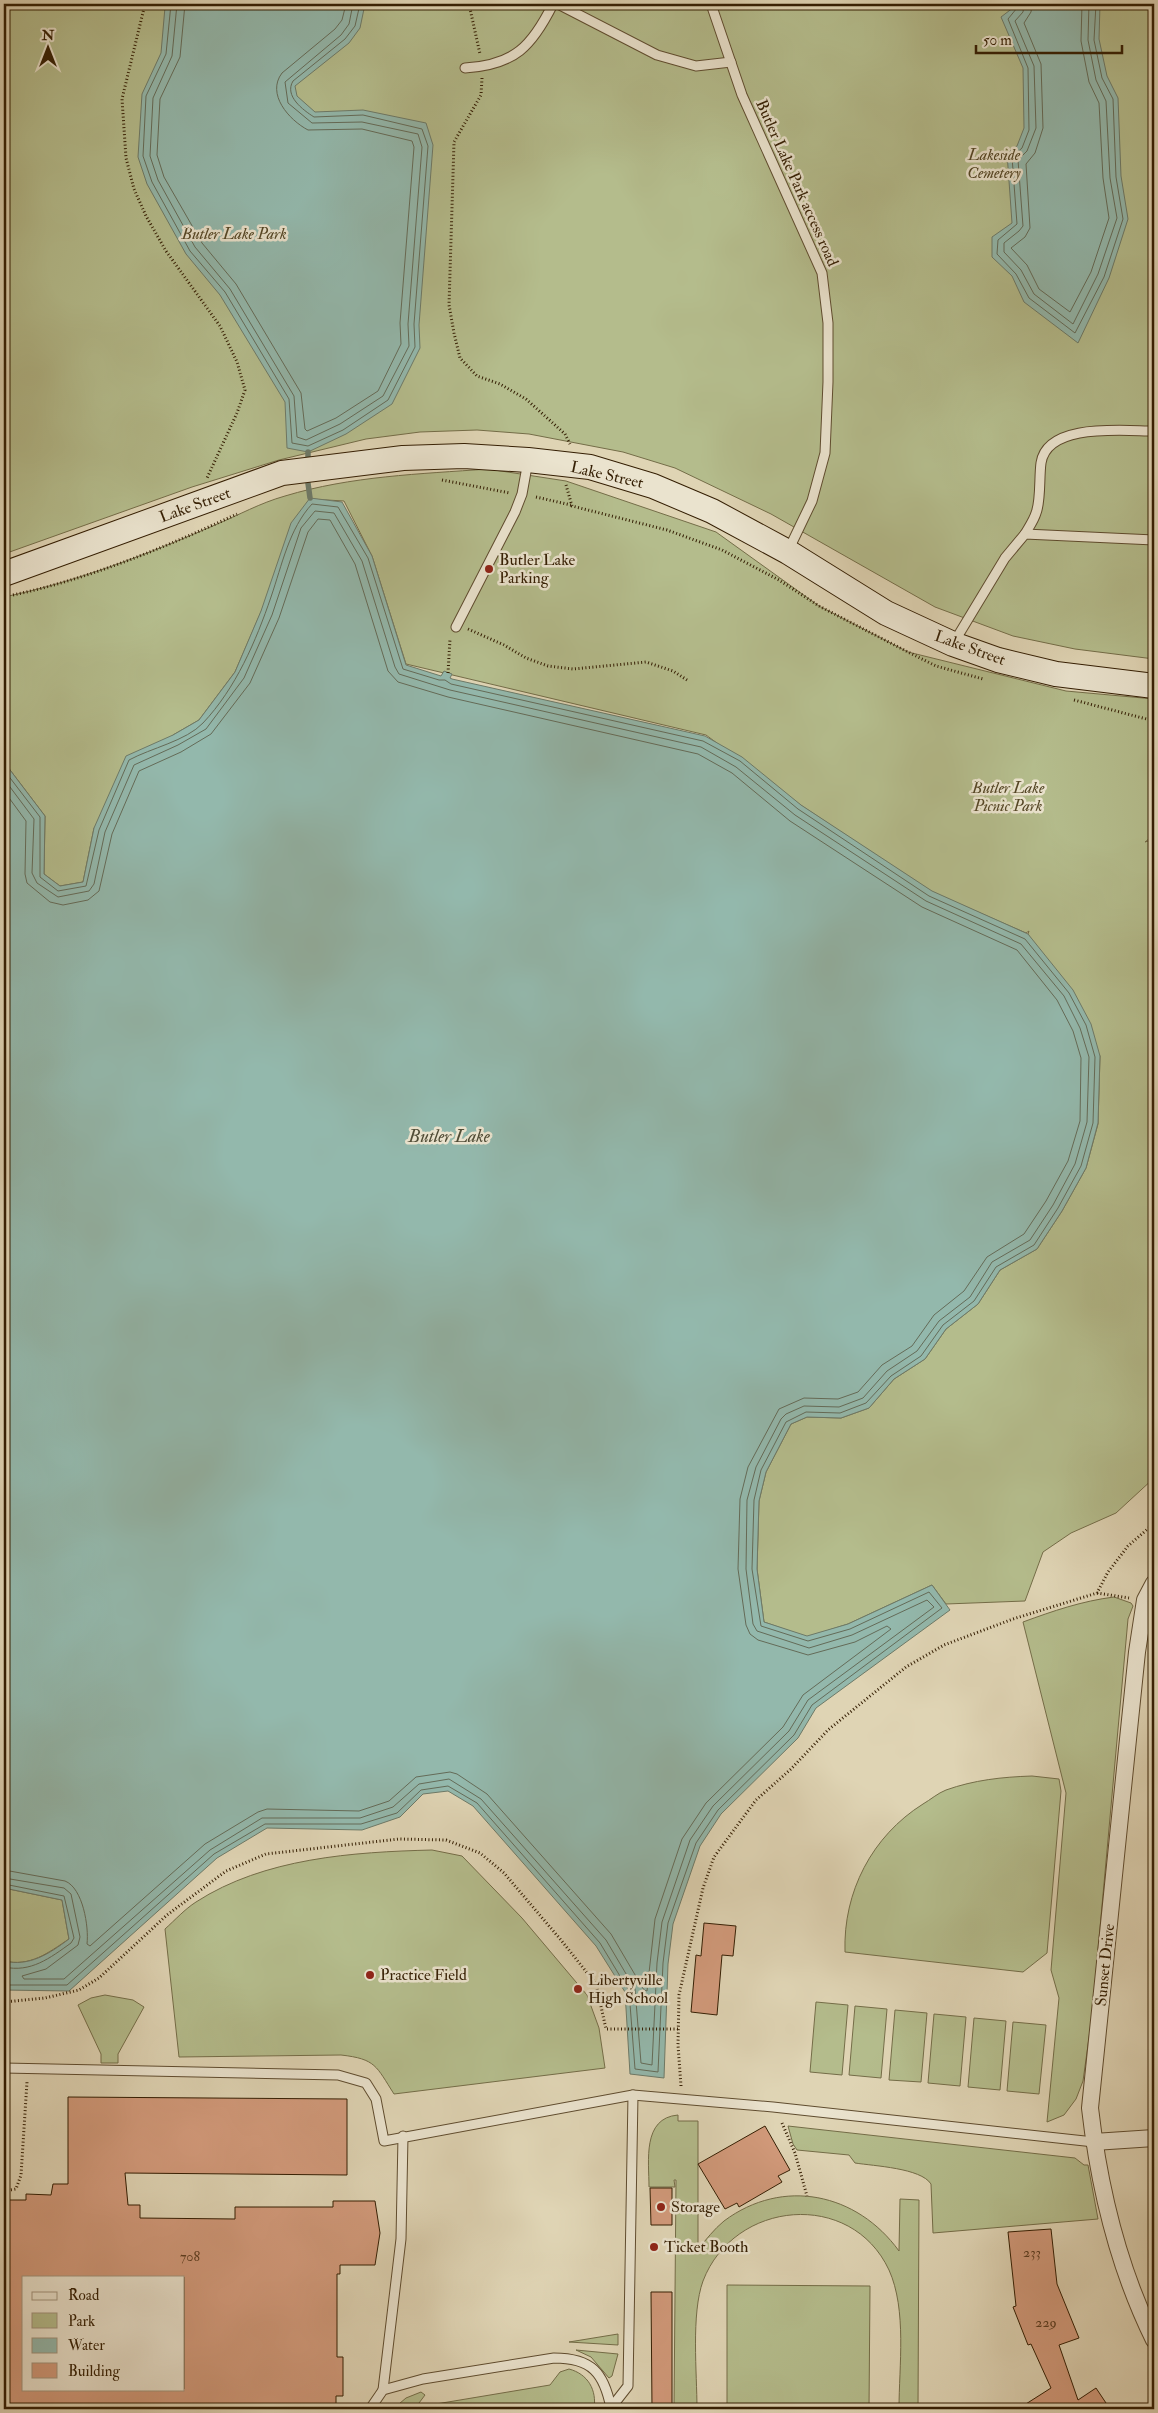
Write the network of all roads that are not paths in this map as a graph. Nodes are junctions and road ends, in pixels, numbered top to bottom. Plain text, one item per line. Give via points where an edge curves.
1 (553, 4) edge
2 (558, 4) edge
3 (712, 4) edge
4 (731, 62) junction
5 (465, 68) dead end
6 (1154, 431) edge
7 (528, 460) junction
8 (1026, 534) junction
9 (1154, 540) edge
10 (788, 552) junction
11 (4, 574) edge
12 (456, 627) road end
13 (953, 644) junction
14 (1154, 686) edge
15 (1154, 1583) edge
16 (4, 2068) edge
17 (633, 2095) junction
18 (403, 2136) junction
19 (1154, 2138) edge
20 (1094, 2142) junction
21 (1154, 2340) edge
22 (382, 2390) junction
23 (370, 2409) edge
24 (611, 2409) edge

1 - 5 lane via 539,31 522,49 500,63
2 - 4 lane via 657,55 696,66
3 - 4 lane, Butler Lake Park access road
4 - 10 lane, Butler Lake Park access road via 742,96 822,272 828,323 825,453 812,501
6 - 8 lane via 1092,431 1053,442 1041,460 1037,512
7 - 10 street, Lake Street via 590,467 653,486 712,512
7 - 11 street, Lake Street via 464,456 403,458 282,473
7 - 12 lane via 522,494
8 - 9 lane
8 - 13 lane via 1005,558
10 - 13 street, Lake Street via 886,613
13 - 14 street, Lake Street via 998,660 1056,674
15 - 20 street, Sunset Drive via 1145,1600 1137,1652 1090,2108
16 - 18 lane via 338,2075 366,2083 376,2099 384,2141
17 - 18 lane
17 - 20 lane
17 - 24 lane via 628,2386
18 - 22 lane via 401,2239
19 - 20 street
20 - 21 street, Sunset Drive via 1118,2249 1136,2302
22 - 23 lane
22 - 24 lane via 423,2379 571,2358 586,2363 600,2375

